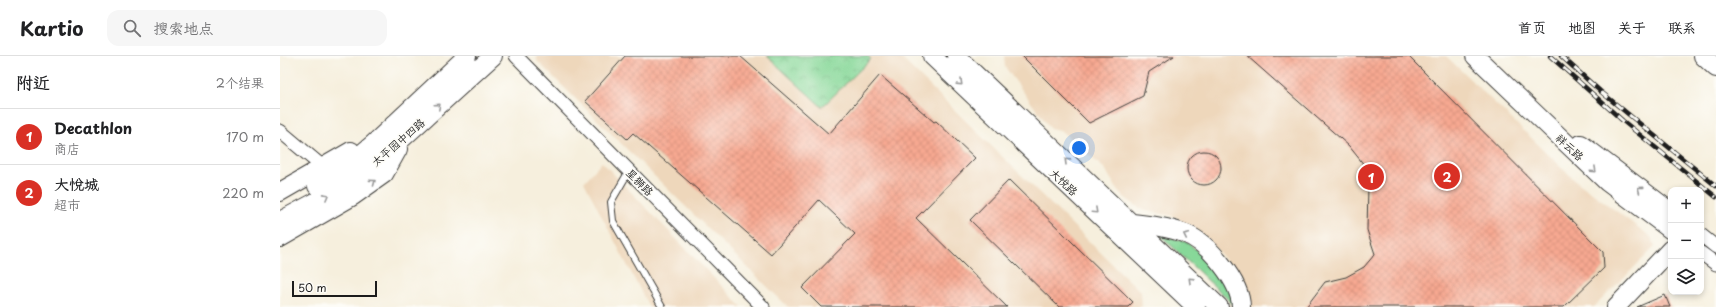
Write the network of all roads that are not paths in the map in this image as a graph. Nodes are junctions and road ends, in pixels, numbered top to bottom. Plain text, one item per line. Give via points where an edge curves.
1 (467, 56) edge
2 (493, 56) edge
3 (516, 56) edge
4 (932, 56) edge
5 (956, 56) edge
6 (1475, 56) edge
7 (1492, 56) edge
8 (1703, 56) edge
9 (1716, 68) edge
10 (400, 130) junction
11 (280, 131) edge
12 (324, 168) junction
13 (629, 171) junction
14 (284, 208) edge
15 (1668, 210) edge
16 (1132, 223) junction
17 (1668, 228) edge
18 (1704, 237) edge
19 (280, 238) edge
20 (1716, 247) edge
21 (1668, 252) edge
22 (1704, 255) edge
23 (1716, 264) edge
24 (1205, 304) edge
25 (662, 307) edge
26 (763, 307) edge
27 (1241, 307) edge
28 (1616, 307) edge

1 - 10 street
10 -> 2 street, 太平园中四路
3 - 13 street, 星狮路
4 -> 24 street, 大悦路
16 -> 5 street
6 -> 17 street, 祥云路 via 1607,182
15 -> 7 street, 祥云路 via 1577,140
8 - 9 street
10 - 12 street
10 - 14 street, 太平园中四路 via 367,169 336,190
19 -> 10 street via 353,196 384,174
11 - 12 street
12 - 14 street
13 - 25 lane via 611,202 613,221
13 - 26 street, 星狮路
24 -> 16 street
27 -> 16 street via 1232,278 1212,252 1187,234 1160,226
18 - 20 street
21 - 28 street
22 - 23 street

